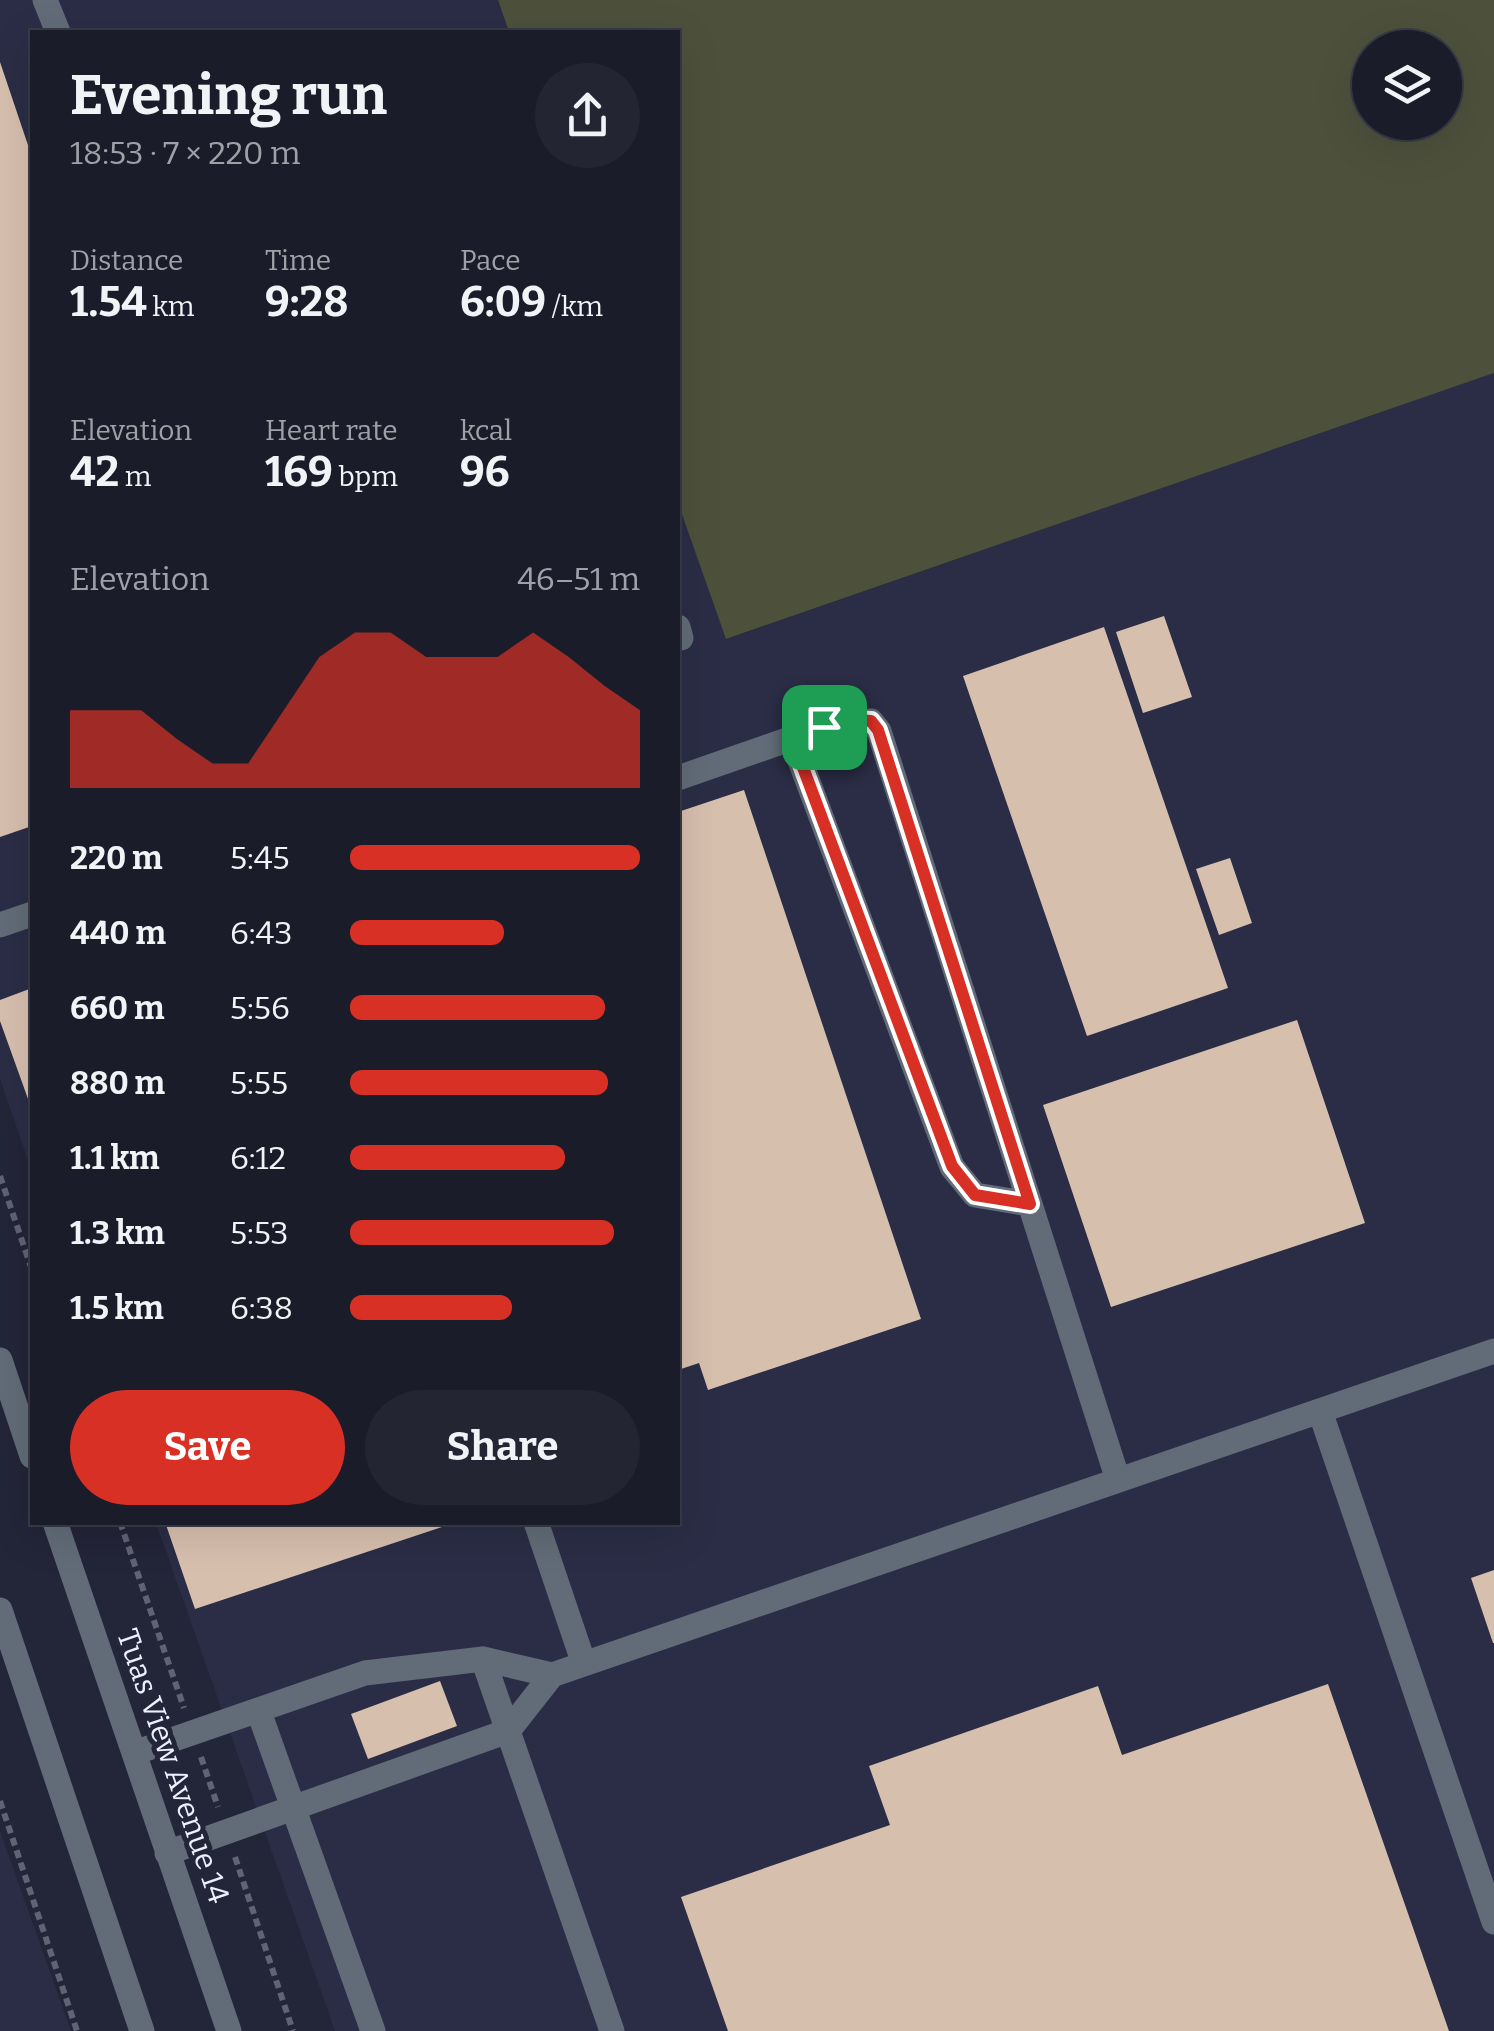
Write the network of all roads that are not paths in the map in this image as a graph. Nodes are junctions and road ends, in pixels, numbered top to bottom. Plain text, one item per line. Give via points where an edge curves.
1 (45, 0) edge
2 (57, 30) edge
3 (792, 738) junction
4 (680, 777) edge
5 (30, 915) edge
6 (0, 925) edge
7 (1030, 1204) junction
8 (1494, 1351) edge
9 (0, 1360) edge
10 (1320, 1411) junction
11 (30, 1450) edge
12 (1118, 1480) junction
13 (56, 1525) edge
14 (537, 1525) edge
15 (0, 1610) edge
16 (483, 1660) junction
17 (584, 1664) junction
18 (552, 1674) junction
19 (259, 1712) junction
20 (508, 1731) junction
21 (134, 1753) junction
22 (293, 1807) junction
23 (168, 1852) junction
24 (1494, 1922) edge
25 (142, 2031) edge
26 (228, 2031) edge
27 (373, 2031) edge
28 (612, 2031) edge

1 - 2 street
3 - 4 street
3 - 7 street via 952,1166 975,1195
3 - 7 street via 856,720 871,721 878,730
5 - 6 street
7 - 12 street
8 - 10 street
9 - 11 street
10 - 12 street
10 - 24 street
12 - 17 street
13 - 21 street, Tuas View Avenue 14
14 - 17 street
15 - 25 street
16 - 18 street
16 - 19 street via 364,1674
16 - 20 street
17 - 18 street
18 - 20 street
19 - 21 street
19 - 22 street
20 - 22 street
20 - 28 street
21 - 23 street, Tuas View Avenue 14
22 - 23 street
22 - 27 street
23 - 26 street, Tuas View Avenue 14

